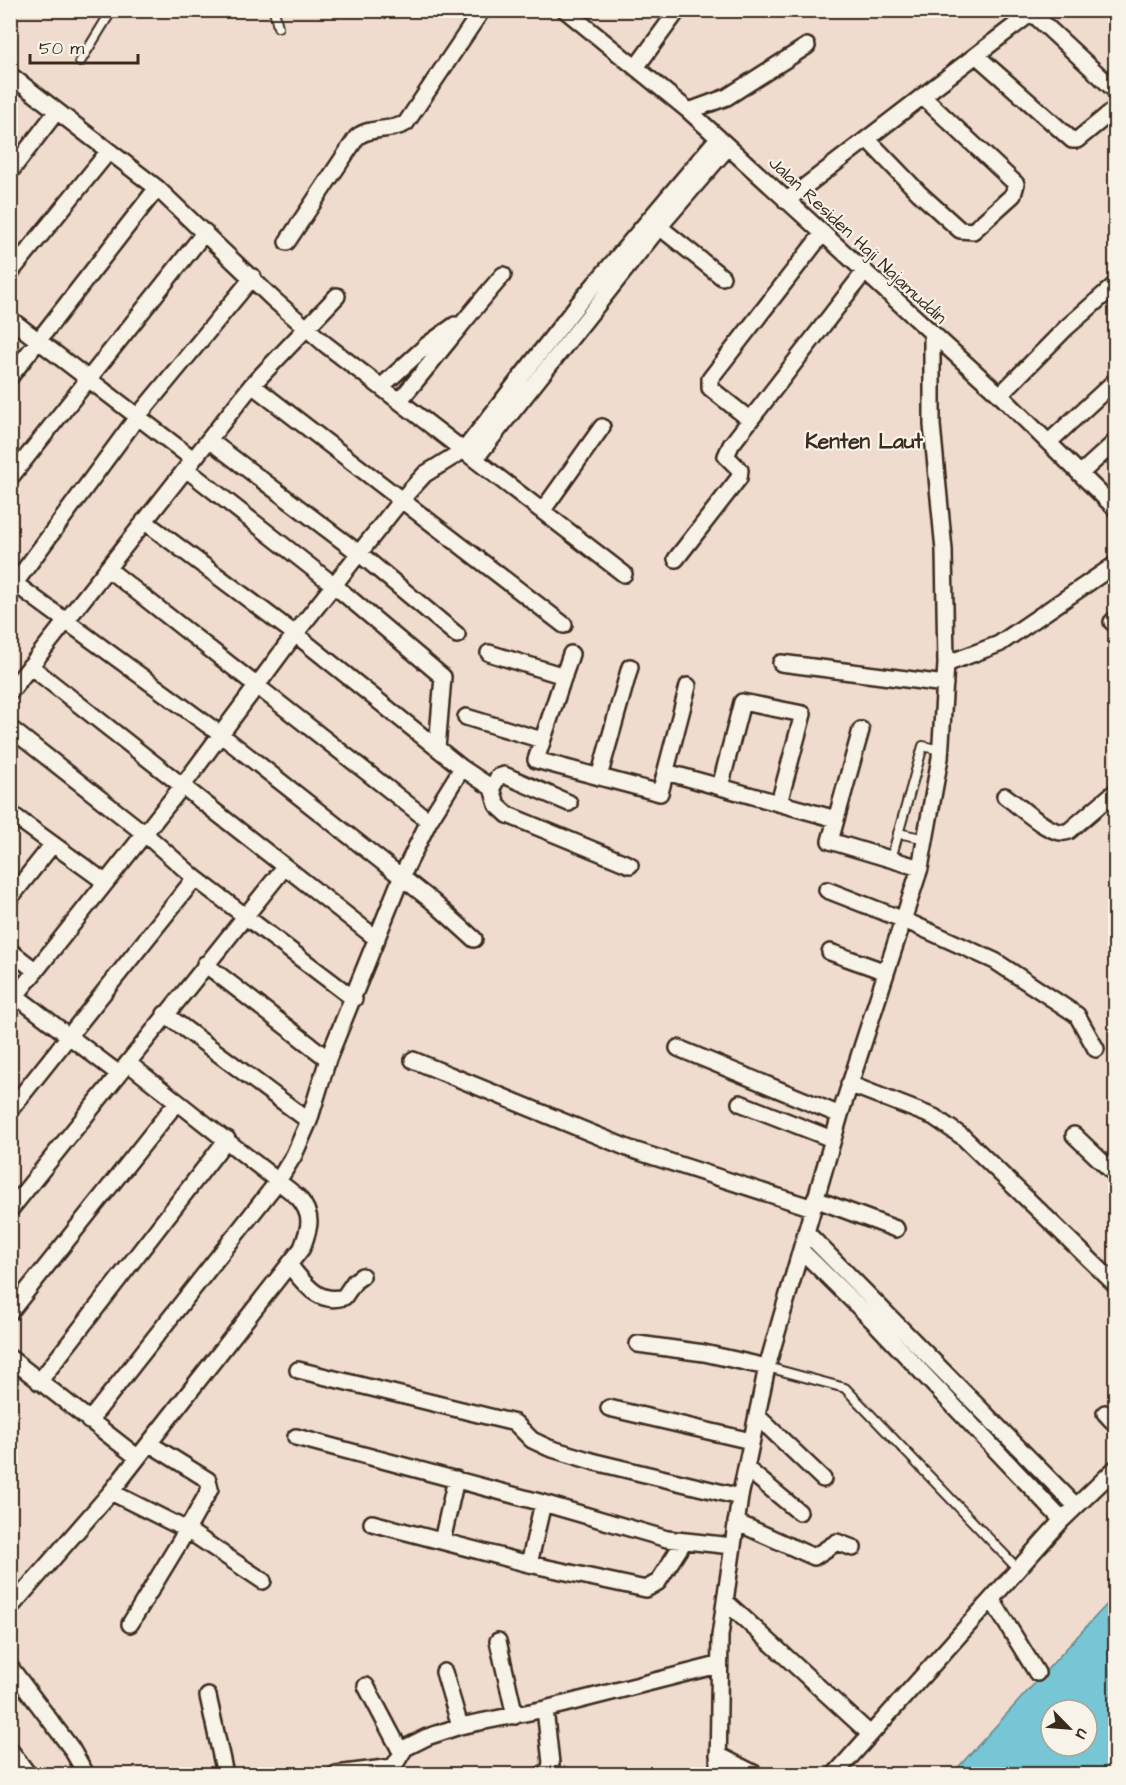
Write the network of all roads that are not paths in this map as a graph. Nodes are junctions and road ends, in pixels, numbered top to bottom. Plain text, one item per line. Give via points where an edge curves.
1 (112, 10) edge
2 (274, 10) edge
3 (482, 10) edge
4 (565, 10) edge
5 (678, 10) edge
6 (1033, 12) edge
7 (278, 27) dead end
8 (807, 46) dead end
9 (977, 56) junction
10 (80, 62) dead end
11 (637, 66) junction
12 (10, 75) edge
13 (1116, 91) edge
14 (923, 97) junction
15 (1116, 108) edge
16 (57, 111) junction
17 (689, 111) junction
18 (868, 140) junction
19 (723, 142) junction
20 (109, 152) junction
21 (10, 172) edge
22 (157, 188) junction
23 (786, 201) junction
24 (654, 222) junction
25 (205, 232) junction
26 (823, 233) junction
27 (287, 242) dead end
28 (865, 271) junction
29 (10, 273) edge
30 (613, 273) junction
31 (503, 275) dead end
32 (254, 277) junction
33 (722, 277) dead end
34 (1116, 284) edge
35 (337, 296) dead end
36 (578, 304) junction
37 (592, 313) junction
38 (10, 319) edge
39 (463, 320) junction
40 (304, 327) junction
41 (932, 335) junction
42 (39, 342) junction
43 (10, 377) edge
44 (90, 378) junction
45 (1116, 380) edge
46 (252, 385) junction
47 (382, 386) junction
48 (1000, 395) junction
49 (400, 400) junction
50 (138, 416) junction
51 (748, 419) junction
52 (602, 427) dead end
53 (209, 440) junction
54 (1116, 441) edge
55 (1049, 442) junction
56 (469, 454) junction
57 (189, 464) junction
58 (1080, 474) junction
59 (10, 477) edge
60 (402, 499) junction
61 (1116, 509) edge
62 (543, 510) junction
63 (144, 521) junction
64 (360, 554) junction
65 (676, 559) dead end
66 (1116, 564) edge
67 (108, 569) junction
68 (624, 574) dead end
69 (13, 581) edge
70 (335, 586) junction
71 (66, 619) junction
72 (564, 625) dead end
73 (295, 634) junction
74 (457, 634) dead end
75 (489, 653) dead end
76 (571, 654) dead end
77 (781, 663) dead end
78 (946, 664) junction
79 (30, 666) junction
80 (630, 667) dead end
81 (564, 676) junction
82 (945, 684) junction
83 (257, 686) junction
84 (688, 686) dead end
85 (10, 692) edge
86 (466, 717) dead end
87 (10, 728) edge
88 (861, 730) dead end
89 (220, 735) junction
90 (542, 740) junction
91 (437, 748) junction
92 (940, 750) junction
93 (462, 768) junction
94 (666, 772) junction
95 (599, 777) junction
96 (184, 784) junction
97 (720, 787) junction
98 (492, 788) junction
99 (1116, 791) edge
100 (1005, 796) dead end
101 (569, 803) dead end
102 (778, 803) junction
103 (10, 813) edge
104 (836, 819) junction
105 (429, 821) junction
106 (898, 833) junction
107 (145, 834) junction
108 (926, 839) junction
109 (53, 844) junction
110 (891, 859) junction
111 (630, 865) dead end
112 (284, 868) junction
113 (920, 868) junction
114 (195, 878) junction
115 (401, 878) junction
116 (105, 882) junction
117 (827, 890) dead end
118 (10, 898) edge
119 (243, 915) junction
120 (904, 920) junction
121 (377, 939) junction
122 (474, 939) dead end
123 (10, 951) edge
124 (830, 952) dead end
125 (205, 964) junction
126 (36, 970) junction
127 (886, 972) junction
128 (354, 999) junction
129 (13, 1000) edge
130 (165, 1014) junction
131 (68, 1036) junction
132 (678, 1048) dead end
133 (1096, 1049) dead end
134 (328, 1059) junction
135 (413, 1060) dead end
136 (123, 1068) junction
137 (849, 1084) junction
138 (177, 1102) junction
139 (740, 1103) dead end
140 (10, 1110) edge
141 (840, 1115) junction
142 (309, 1121) junction
143 (1074, 1136) dead end
144 (227, 1139) junction
145 (832, 1139) junction
146 (1116, 1175) edge
147 (278, 1181) junction
148 (814, 1203) junction
149 (10, 1210) edge
150 (896, 1229) dead end
151 (806, 1232) junction
152 (801, 1250) junction
153 (289, 1265) junction
154 (362, 1276) dead end
155 (1116, 1285) edge
156 (10, 1312) edge
157 (638, 1344) dead end
158 (10, 1358) edge
159 (767, 1367) junction
160 (298, 1370) dead end
161 (39, 1382) junction
162 (609, 1408) dead end
163 (1105, 1413) dead end
164 (757, 1416) junction
165 (89, 1421) junction
166 (1116, 1425) edge
167 (296, 1437) dead end
168 (751, 1441) junction
169 (150, 1444) junction
170 (137, 1457) junction
171 (746, 1468) junction
172 (1116, 1468) edge
173 (456, 1479) junction
174 (823, 1479) dead end
175 (111, 1492) junction
176 (740, 1497) junction
177 (543, 1503) junction
178 (1076, 1506) junction
179 (800, 1512) dead end
180 (1062, 1520) junction
181 (736, 1522) junction
182 (372, 1523) dead end
183 (187, 1530) junction
184 (442, 1541) junction
185 (683, 1543) junction
186 (732, 1546) junction
187 (853, 1548) dead end
188 (530, 1564) junction
189 (1018, 1569) junction
190 (264, 1581) dead end
191 (992, 1600) junction
192 (725, 1601) junction
193 (10, 1608) edge
194 (130, 1624) dead end
195 (498, 1641) dead end
196 (718, 1665) junction
197 (10, 1667) edge
198 (444, 1672) dead end
199 (1037, 1673) dead end
200 (366, 1686) dead end
201 (208, 1696) dead end
202 (545, 1709) junction
203 (515, 1716) junction
204 (460, 1726) junction
205 (870, 1734) junction
206 (10, 1750) edge
207 (401, 1752) junction
208 (718, 1755) junction
209 (391, 1771) edge
210 (28, 1774) edge
211 (86, 1774) edge
212 (225, 1774) edge
213 (336, 1774) edge
214 (543, 1774) edge
215 (718, 1774) edge
216 (755, 1774) edge
217 (835, 1774) edge

1 - 10 lane
2 - 7 lane
3 - 27 street via 406,123 357,137
4 - 11 street, Jalan Residen Haji Najamuddin
5 - 11 street
6 - 9 street
6 - 13 street
8 - 17 street via 727,97
9 - 14 street
9 - 15 street via 1072,140
11 - 17 street, Jalan Residen Haji Najamuddin
12 - 16 street
14 - 18 street
14 - 18 street via 1016,184 1013,195 973,231 960,230
16 - 20 street
16 - 21 street
17 - 19 street, Jalan Residen Haji Najamuddin
18 - 23 street
19 - 23 street, Jalan Residen Haji Najamuddin
19 - 24 street
20 - 22 street
20 - 29 street
22 - 25 street
22 - 42 street
23 - 26 street, Jalan Residen Haji Najamuddin
24 - 30 street
24 - 33 street
25 - 32 street
25 - 44 street
26 - 28 street, Jalan Residen Haji Najamuddin
26 - 51 street via 710,379 710,388
28 - 41 street, Jalan Residen Haji Najamuddin
28 - 51 street
30 - 36 street
30 - 37 street
31 - 39 street
32 - 40 street
32 - 50 street
34 - 48 street
35 - 40 street
36 - 37 street
36 - 56 street
37 - 56 street
38 - 42 street
39 - 47 street via 427,345
39 - 49 street
40 - 46 street
40 - 47 street
41 - 48 street, Jalan Residen Haji Najamuddin
41 - 78 street via 932,425 944,550
42 - 43 street
42 - 44 street
44 - 50 street
44 - 59 street
45 - 55 street
46 - 53 street
46 - 60 street
47 - 49 street
48 - 55 street, Jalan Residen Haji Najamuddin
49 - 56 street
50 - 57 street
50 - 69 street
51 - 65 street via 726,454 740,470 739,478
52 - 62 street
53 - 57 street
53 - 64 street
54 - 58 street
55 - 58 street, Jalan Residen Haji Najamuddin
56 - 60 street via 425,474
56 - 62 street
57 - 63 street
57 - 70 street
58 - 61 street, Jalan Residen Haji Najamuddin
60 - 64 street
60 - 72 street
62 - 68 street
63 - 67 street
63 - 73 street
64 - 70 street
64 - 74 street
66 - 78 street via 999,644
67 - 71 street
67 - 83 street
69 - 71 street
70 - 73 street
70 - 91 street via 443,676
71 - 79 street
71 - 89 street
73 - 83 street
73 - 91 street
75 - 81 street
76 - 81 street
77 - 82 street
78 - 82 street
79 - 85 street
79 - 96 street
80 - 95 street
81 - 90 street
82 - 92 street
83 - 89 street
83 - 105 street
84 - 94 street
86 - 90 street
87 - 107 street
88 - 104 street
89 - 96 street
89 - 115 street
90 - 95 street via 536,760
91 - 93 street
92 - 106 lane via 923,746
92 - 108 street
93 - 98 street
93 - 105 street
94 - 95 street via 660,793
94 - 97 street
96 - 107 street
96 - 112 street
97 - 102 street
97 - 102 street via 742,702 803,714
98 - 101 street via 498,777 504,775
98 - 111 street via 497,805 508,815
99 - 100 street via 1069,831 1060,833
102 - 104 street
103 - 109 street
104 - 110 street via 830,841
105 - 115 street
106 - 108 lane
106 - 110 lane
107 - 114 street
107 - 116 street
108 - 113 street
109 - 116 street
109 - 118 street
110 - 113 street
112 - 119 street
112 - 121 street
113 - 120 street
114 - 119 street
114 - 131 street
115 - 121 street
115 - 122 street
116 - 126 street
117 - 120 street
119 - 125 street
119 - 128 street
120 - 127 street
120 - 133 street via 994,961 1073,1011
121 - 128 street
123 - 126 street
124 - 127 street
125 - 130 street
125 - 134 street
126 - 129 street
127 - 137 street
128 - 134 street
129 - 131 street
130 - 136 street
130 - 142 street
131 - 136 street
131 - 140 street
132 - 141 street
134 - 142 street
135 - 148 street via 630,1149
136 - 138 street
136 - 149 street
137 - 141 street
137 - 155 street via 946,1123
138 - 144 street
138 - 156 street
139 - 145 street
141 - 145 street
142 - 147 street
143 - 146 street
144 - 147 street
144 - 161 street
145 - 148 street
147 - 153 street via 298,1197 311,1217 302,1248
147 - 165 street
148 - 150 street
148 - 151 street
151 - 152 street
151 - 178 street
152 - 159 street
152 - 180 street
153 - 154 street via 305,1286 327,1299 344,1297
153 - 169 street
157 - 159 street
158 - 161 street
159 - 164 street
159 - 189 lane via 844,1388
160 - 176 street via 515,1423 532,1440 549,1448
161 - 165 street
162 - 168 street
163 - 166 street
164 - 168 street
164 - 174 street
165 - 170 street
167 - 173 street
168 - 171 street
169 - 170 street
169 - 183 street via 209,1483 210,1489
170 - 175 street
171 - 176 street
171 - 179 street
172 - 178 street
173 - 177 street
173 - 184 street
175 - 183 street
175 - 193 street
176 - 181 street
177 - 185 street
177 - 188 street
178 - 180 street
180 - 189 street
181 - 186 street
181 - 187 street via 814,1557 837,1542
182 - 184 street
183 - 190 street
183 - 194 street
184 - 188 street
185 - 186 street
185 - 188 street via 658,1582 646,1589
186 - 192 street
189 - 191 street
191 - 199 street
191 - 205 street
192 - 196 street
192 - 205 street
195 - 203 street
196 - 202 street
196 - 208 street
197 - 211 street
198 - 204 street
200 - 207 street
201 - 212 street
202 - 203 street
202 - 214 street via 551,1763 549,1771
203 - 204 street
204 - 207 street via 415,1742
205 - 217 street
206 - 210 street
207 - 209 street
208 - 215 street
208 - 216 street
209 - 213 street

